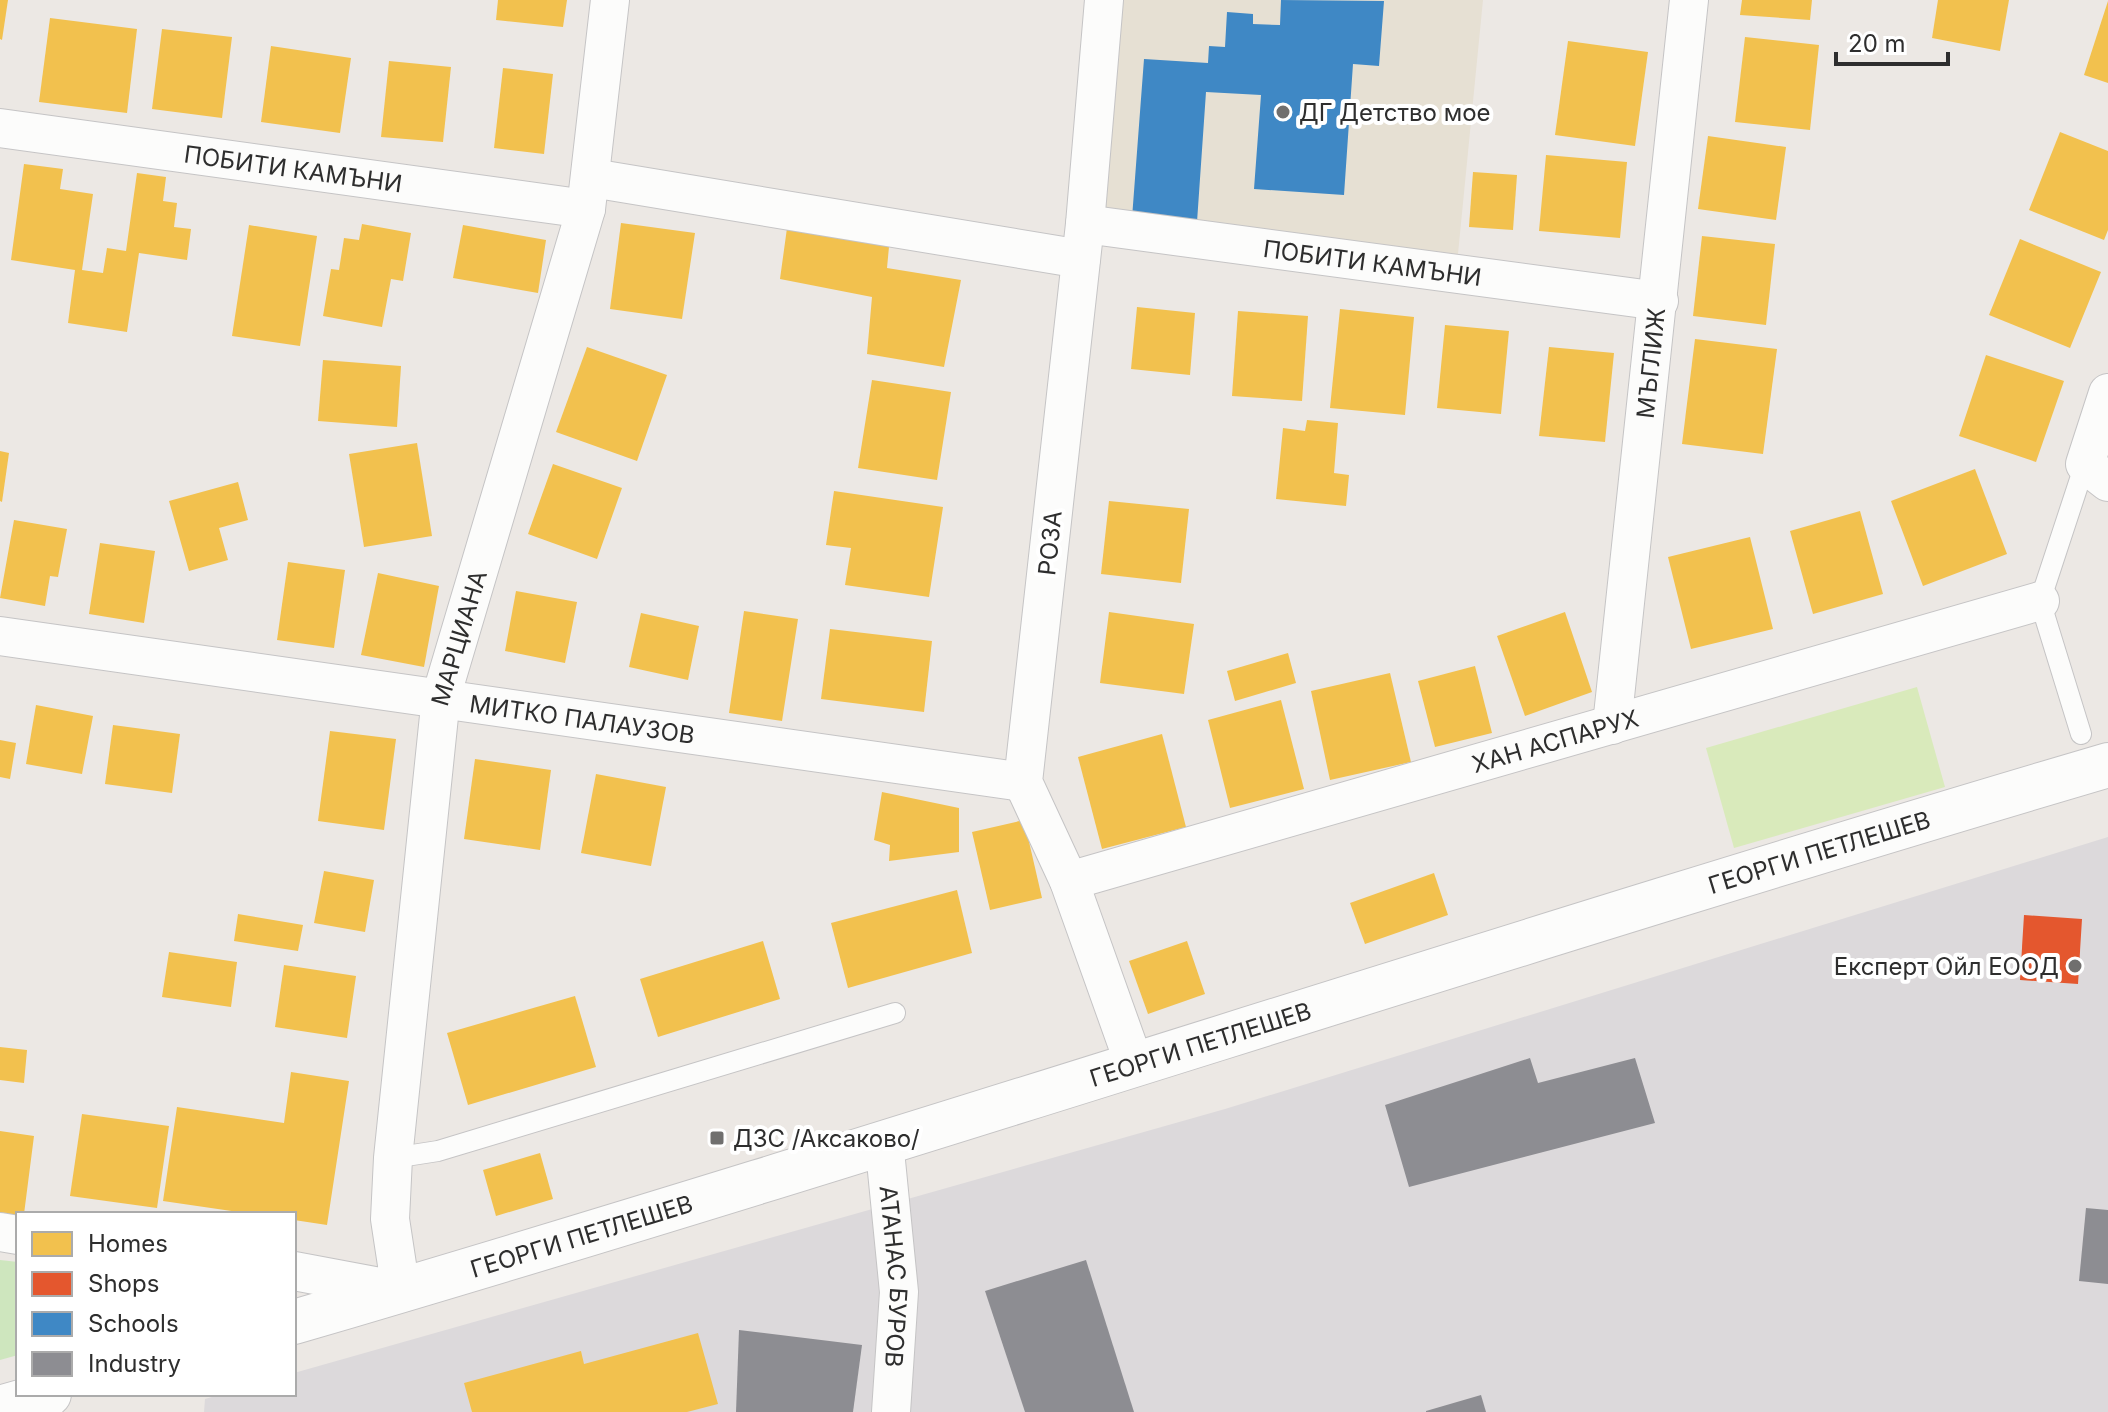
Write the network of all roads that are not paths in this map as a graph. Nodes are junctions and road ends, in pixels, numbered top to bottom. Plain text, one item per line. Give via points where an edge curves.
1 (610, 0) edge
2 (1104, 0) edge
3 (1689, 0) edge
4 (0, 128) edge
5 (589, 193) junction
6 (1083, 242) junction
7 (1659, 301) junction
8 (2108, 393) edge
9 (2097, 473) edge
10 (2040, 601) junction
11 (0, 636) edge
12 (441, 697) junction
13 (1612, 725) junction
14 (2094, 750) edge
15 (1023, 782) junction
16 (1069, 881) junction
17 (895, 1013) dead end
18 (1135, 1066) junction
19 (884, 1141) junction
20 (393, 1158) junction
21 (296, 1271) edge
22 (401, 1291) junction
23 (296, 1321) edge
24 (42, 1396) edge
25 (0, 1408) edge
26 (891, 1412) edge

1 - 5 street, МАРЦИАНА
2 - 6 street, РОЗА
3 - 7 street, МЪГЛИЖ
4 - 5 street, ПОБИТИ КАМЪНИ
5 - 6 street, ПОБИТИ КАМЪНИ
5 - 12 street, МАРЦИАНА
6 - 7 street, ПОБИТИ КАМЪНИ
6 - 15 street, РОЗА
7 - 13 street, МЪГЛИЖ
8 - 9 street
9 - 10 lane
10 - 13 street, ХАН АСПАРУХ
10 - 14 lane
11 - 12 street, МИТКО ПАЛАУЗОВ
12 - 15 street, МИТКО ПАЛАУЗОВ
12 - 20 street, МАРЦИАНА
13 - 16 street, ХАН АСПАРУХ
14 - 18 main road, ГЕОРГИ ПЕТЛЕШЕВ via 1789,859
15 - 16 street
16 - 18 street
17 - 20 lane via 438,1151
18 - 19 main road, ГЕОРГИ ПЕТЛЕШЕВ
19 - 22 main road, ГЕОРГИ ПЕТЛЕШЕВ
19 - 26 street, АТАНАС БУРОВ via 899,1292
20 - 22 street, МАРЦИАНА via 390,1219
21 - 22 street
22 - 23 main road, ГЕОРГИ ПЕТЛЕШЕВ
24 - 25 main road

